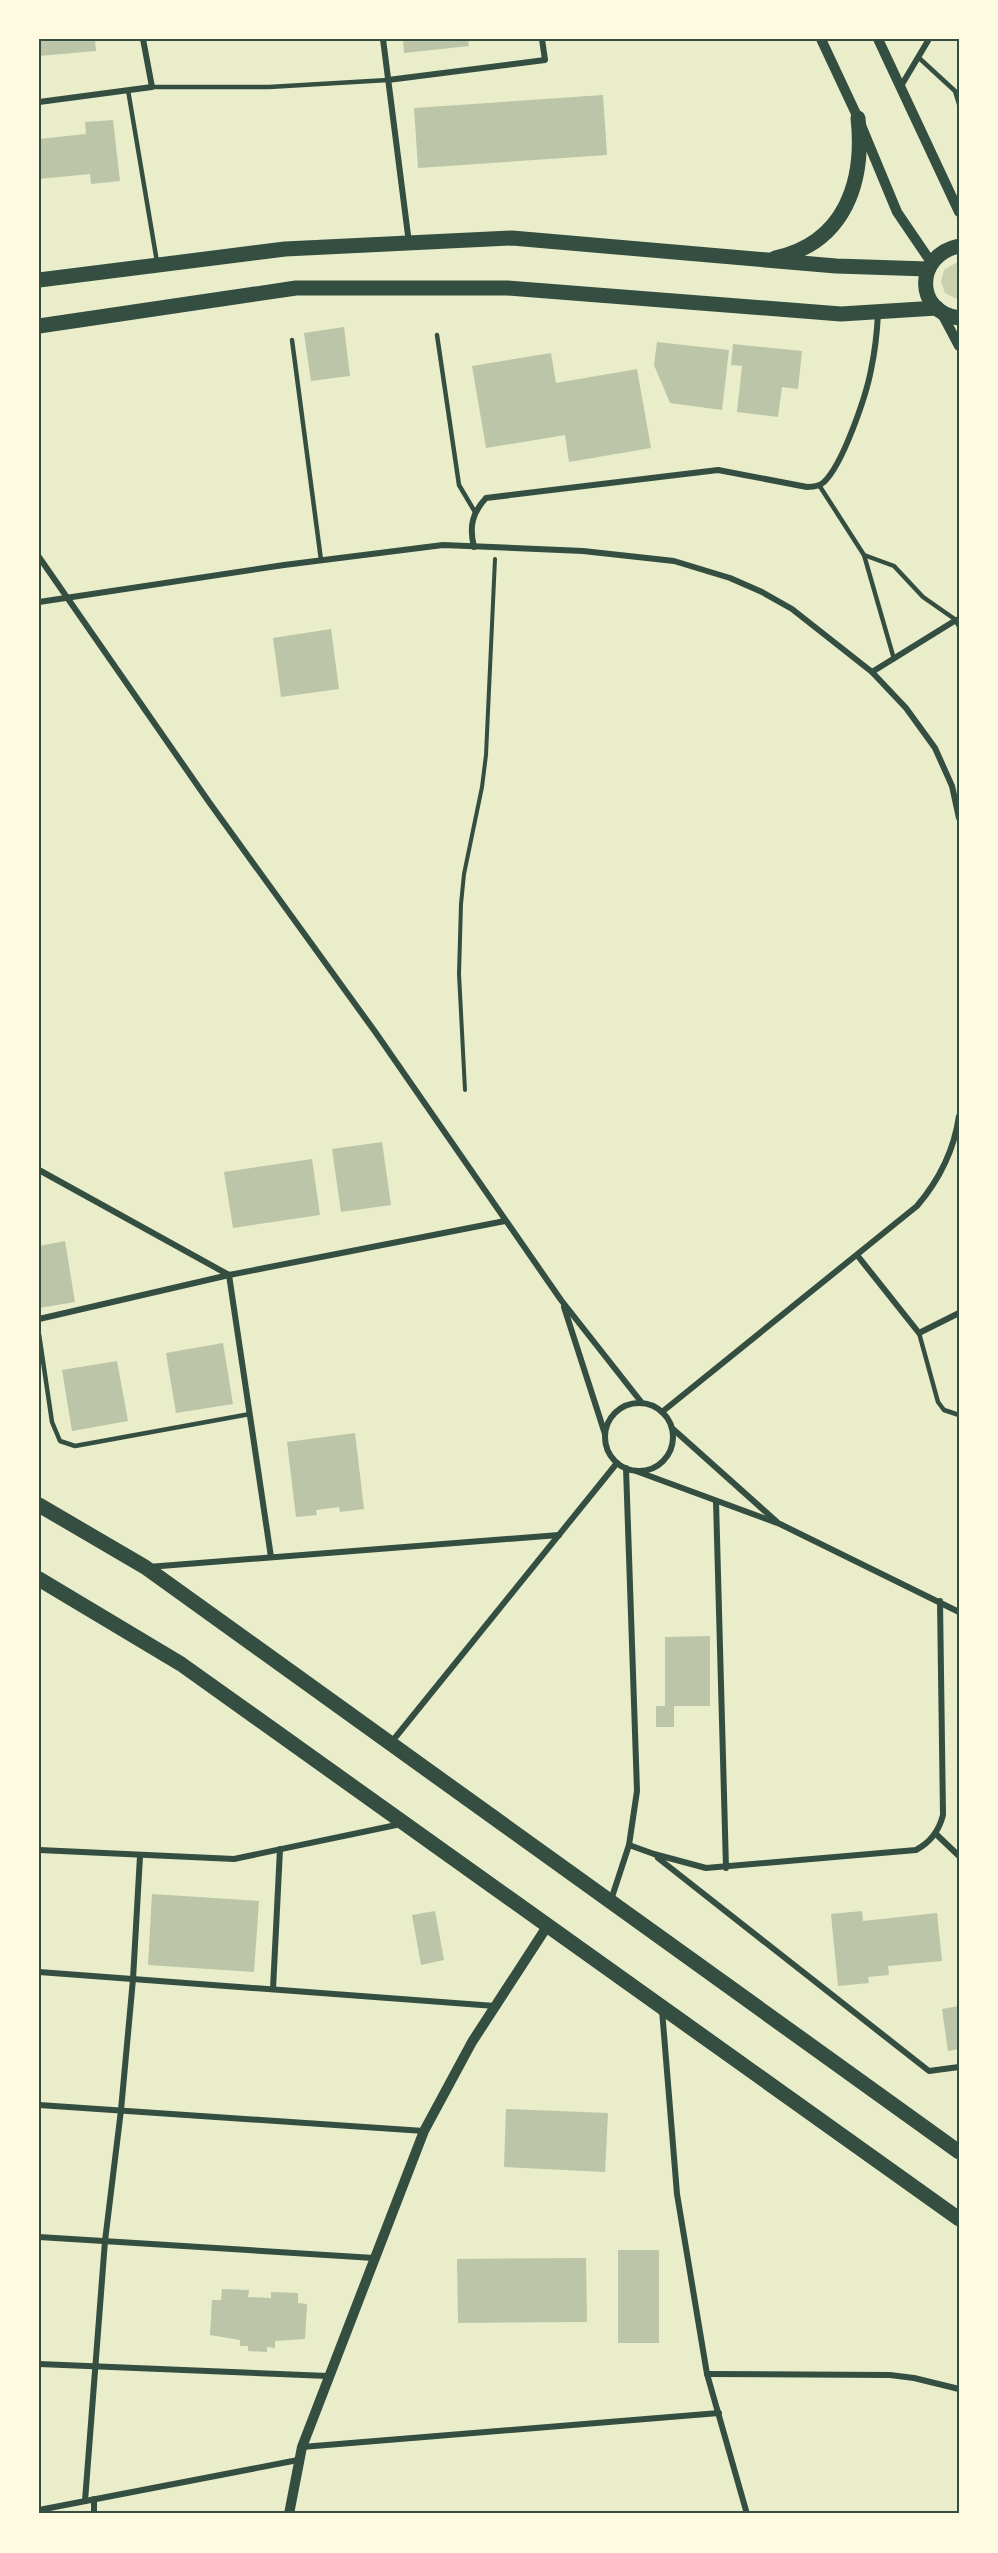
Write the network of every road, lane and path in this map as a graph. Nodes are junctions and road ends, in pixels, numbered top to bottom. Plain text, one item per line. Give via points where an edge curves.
1 (143, 39) edge
2 (383, 39) edge
3 (542, 39) edge
4 (821, 39) edge
5 (878, 39) edge
6 (929, 39) edge
7 (918, 57) junction
8 (388, 80) junction
9 (901, 86) junction
10 (152, 87) junction
11 (128, 90) junction
12 (957, 91) edge
13 (39, 102) edge
14 (959, 104) edge
15 (858, 118) junction
16 (959, 212) edge
17 (409, 243) junction
18 (959, 246) edge
19 (766, 260) junction
20 (157, 265) junction
21 (930, 265) junction
22 (39, 280) edge
23 (939, 310) junction
24 (878, 314) junction
25 (959, 318) edge
26 (39, 326) edge
27 (437, 335) dead end
28 (292, 340) dead end
29 (959, 346) edge
30 (819, 485) junction
31 (475, 512) junction
32 (474, 546) junction
33 (495, 547) junction
34 (864, 555) junction
35 (39, 557) edge
36 (321, 560) junction
37 (65, 597) junction
38 (39, 602) edge
39 (957, 622) edge
40 (894, 659) junction
41 (873, 672) junction
42 (952, 786) junction
43 (959, 795) edge
44 (959, 818) edge
45 (465, 1090) dead end
46 (959, 1116) edge
47 (39, 1170) edge
48 (505, 1221) junction
49 (857, 1256) junction
50 (229, 1275) junction
51 (561, 1300) junction
52 (959, 1313) edge
53 (39, 1319) edge
54 (919, 1333) junction
55 (39, 1334) edge
56 (642, 1403) junction
57 (662, 1412) junction
58 (250, 1414) junction
59 (959, 1415) edge
60 (673, 1429) junction
61 (605, 1434) junction
62 (617, 1463) junction
63 (626, 1468) junction
64 (636, 1471) junction
65 (716, 1501) junction
66 (39, 1505) edge
67 (780, 1524) junction
68 (559, 1534) junction
69 (272, 1557) junction
70 (145, 1567) junction
71 (39, 1579) edge
72 (940, 1601) junction
73 (959, 1612) edge
74 (390, 1744) junction
75 (402, 1823) junction
76 (936, 1834) junction
77 (629, 1845) junction
78 (39, 1850) edge
79 (280, 1850) junction
80 (654, 1854) junction
81 (140, 1856) junction
82 (959, 1856) edge
83 (726, 1868) junction
84 (609, 1903) junction
85 (548, 1925) junction
86 (39, 1972) edge
87 (133, 1979) junction
88 (273, 1989) junction
89 (495, 2006) junction
90 (662, 2006) junction
91 (959, 2067) edge
92 (39, 2105) edge
93 (121, 2110) junction
94 (424, 2131) junction
95 (959, 2152) edge
96 (959, 2218) edge
97 (39, 2237) edge
98 (105, 2241) junction
99 (374, 2258) junction
100 (39, 2364) edge
101 (96, 2366) junction
102 (707, 2374) junction
103 (328, 2376) junction
104 (959, 2389) edge
105 (719, 2413) junction
106 (302, 2447) junction
107 (298, 2460) junction
108 (94, 2499) junction
109 (85, 2501) junction
110 (39, 2510) edge
111 (94, 2514) edge
112 (289, 2514) edge
113 (747, 2514) edge

1 - 10 street
2 - 8 street
3 - 8 street via 545,60
4 - 15 street
5 - 9 street
6 - 7 street
7 - 9 street
7 - 12 lane
8 - 10 lane via 269,87
8 - 17 street
9 - 16 street
10 - 11 street
11 - 13 street
11 - 20 lane
12 - 14 lane
15 - 19 main road via 858,169 840,217 818,240
15 - 21 street via 897,213
17 - 19 main road via 512,238
17 - 20 main road via 285,249
18 - 21 main road via 949,248
19 - 21 main road via 836,266
20 - 22 main road
21 - 23 main road via 925,283 927,295
23 - 24 main road
23 - 25 main road
23 - 29 street
24 - 26 main road via 507,288 296,288
24 - 30 street via 863,400 842,452 829,476
27 - 31 lane via 459,485
28 - 36 lane
30 - 31 street via 807,487 718,470 486,498
30 - 34 lane
31 - 32 street via 471,529
32 - 33 street
32 - 36 street via 442,545
33 - 41 street via 645,556 703,568 792,609
33 - 45 path via 486,756 464,874 460,925
34 - 39 lane via 894,566 924,597
34 - 40 lane
35 - 37 street
36 - 37 street
37 - 38 street
37 - 48 street
39 - 40 street
40 - 41 street
41 - 42 street via 921,727
42 - 43 street
42 - 44 street
46 - 49 street via 946,1164 928,1193
47 - 50 street
48 - 50 street
48 - 51 street
49 - 54 street
49 - 57 street
50 - 53 street
50 - 58 street
51 - 56 street
51 - 61 street
52 - 54 street
54 - 59 lane via 938,1402 944,1410
55 - 58 lane via 52,1422 60,1441 75,1446
56 - 57 street
56 - 61 street via 613,1415
57 - 60 street
58 - 69 street
60 - 64 street via 665,1460 647,1471
60 - 67 street
61 - 62 street via 610,1455
62 - 63 street
62 - 68 street
63 - 64 street
63 - 77 street via 638,1767
64 - 65 street
65 - 67 street
65 - 83 street
66 - 70 main road
67 - 72 street
68 - 69 street
68 - 74 street
69 - 70 street
70 - 74 main road
71 - 75 main road via 181,1664
72 - 73 street
72 - 76 street via 943,1804
74 - 84 main road
75 - 79 street
75 - 85 main road
76 - 82 street
76 - 83 street via 916,1850
77 - 80 street
77 - 84 street
78 - 81 street
79 - 81 street via 234,1859
79 - 88 street
80 - 83 street via 706,1868
80 - 91 street via 929,2071
81 - 87 street
84 - 95 main road
85 - 89 street
85 - 90 main road
86 - 87 street
87 - 88 street
87 - 93 street
88 - 89 street
89 - 94 street
90 - 96 main road
90 - 102 street via 677,2194
92 - 93 street
93 - 94 street
93 - 98 street
94 - 99 street
97 - 98 street
98 - 99 street
98 - 101 street
99 - 103 street
100 - 101 street
101 - 103 street
101 - 109 street
102 - 104 street via 890,2375
102 - 105 street
103 - 106 street
105 - 106 street
105 - 113 street
106 - 107 street
107 - 108 street
107 - 112 street
108 - 109 street
108 - 111 street
109 - 110 street

